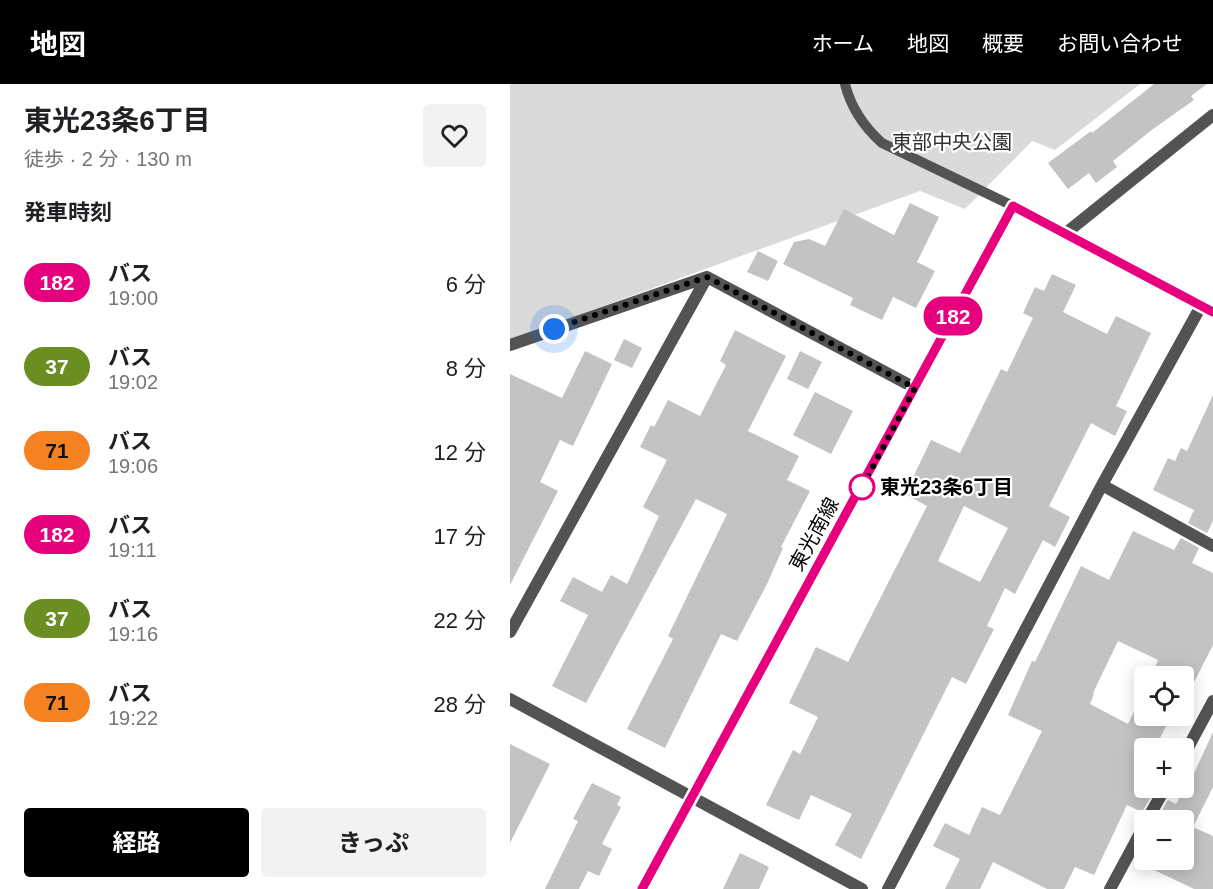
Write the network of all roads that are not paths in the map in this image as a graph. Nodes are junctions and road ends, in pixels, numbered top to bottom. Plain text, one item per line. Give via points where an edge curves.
1 (845, 84) edge
2 (1213, 115) edge
3 (1013, 206) junction
4 (1066, 233) junction
5 (707, 277) junction
6 (1201, 306) junction
7 (1213, 312) edge
8 (510, 345) edge
9 (915, 388) junction
10 (1102, 485) junction
11 (1213, 546) edge
12 (510, 632) edge
13 (510, 699) edge
14 (1213, 700) edge
15 (1193, 738) edge
16 (692, 796) junction
17 (1134, 845) edge
18 (642, 889) edge
19 (862, 889) edge
20 (888, 889) edge
21 (1110, 889) edge

1 - 3 lane via 859,118 882,142
2 - 4 street
3 - 4 street
3 - 9 street, 東光南線
4 - 6 street
5 - 8 street
5 - 9 street
5 - 12 street
6 - 7 street
6 - 10 street
9 - 16 street, 東光南線
10 - 11 street
10 - 20 street
13 - 16 street
14 - 15 street
16 - 18 street, 東光南線
16 - 19 street
17 - 21 street

